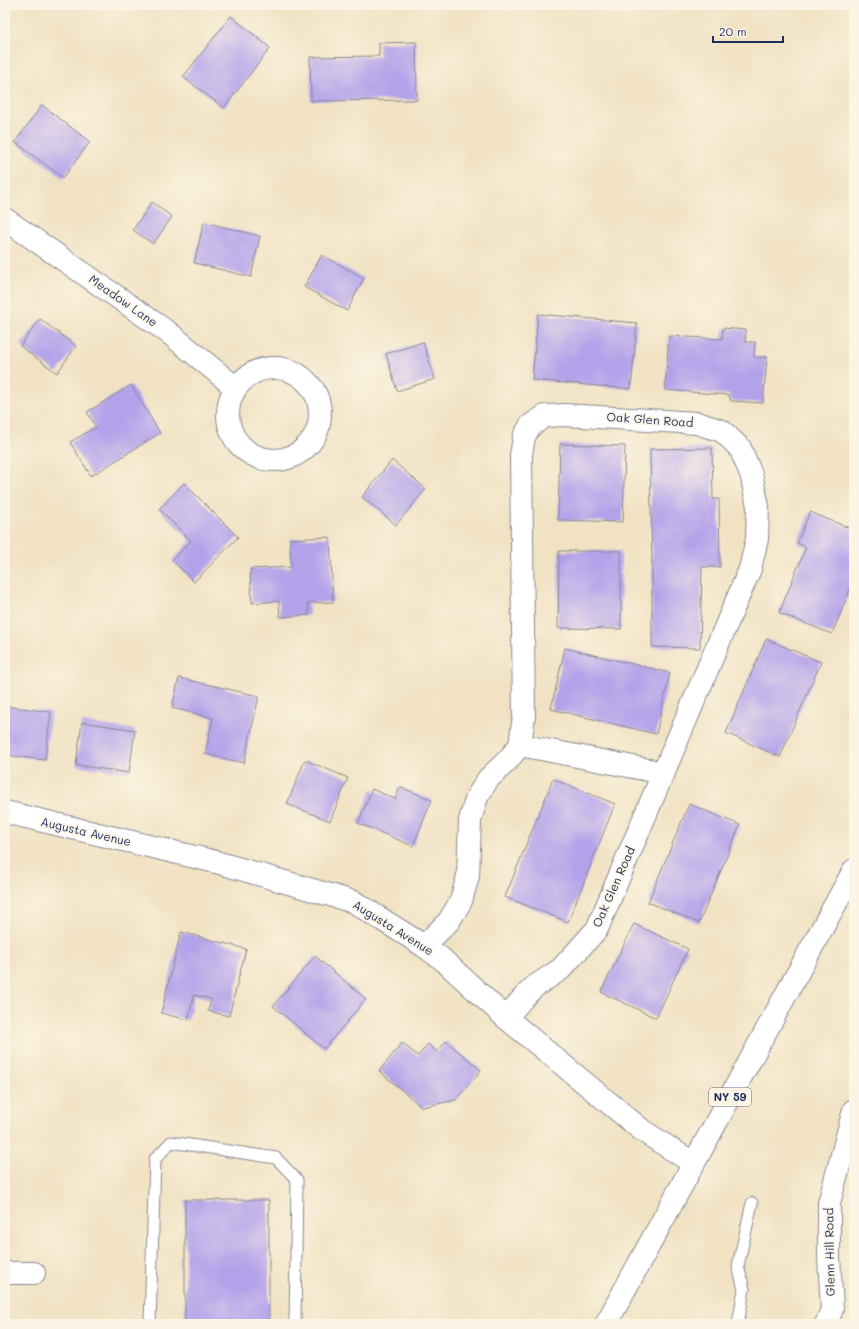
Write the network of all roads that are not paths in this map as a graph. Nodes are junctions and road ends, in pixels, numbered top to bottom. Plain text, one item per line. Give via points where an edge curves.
1 (5, 219) edge
2 (236, 388) junction
3 (520, 745) junction
4 (664, 773) junction
5 (5, 812) edge
6 (854, 870) edge
7 (424, 946) junction
8 (506, 1018) junction
9 (854, 1110) edge
10 (850, 1140) edge
11 (693, 1163) junction
12 (752, 1203) dead end
13 (5, 1273) edge
14 (34, 1273) dead end
15 (150, 1324) edge
16 (295, 1324) edge
17 (606, 1324) edge
18 (738, 1324) edge
19 (826, 1324) edge

1 - 2 street, Meadow Lane via 169,333
2 - 2 street via 230,402 228,418 232,433 241,446 254,456 269,460 284,459 297,454 309,444 320,417 318,402 312,389 302,378 289,371 274,368 260,370 246,377
3 - 4 street
3 - 4 street, Oak Glen Road via 524,716 521,456 524,437 530,426 545,416 558,415 697,423 722,431 740,448 752,474 758,506 757,539 750,569
3 - 7 street via 488,779 477,797 470,820 468,876 461,901 449,921
4 - 8 street, Oak Glen Road via 597,929 561,969 534,987
5 - 7 street, Augusta Avenue via 216,862 354,902
6 - 11 street, NY 59
7 - 8 street, Augusta Avenue via 442,959
8 - 11 street, Augusta Avenue via 642,1131
9 - 10 street, Glenn Hill Road
10 - 19 street, Glenn Hill Road via 829,1203 832,1309
11 - 17 street, NY 59
12 - 18 lane via 738,1266 744,1288
13 - 14 street
15 - 16 lane via 155,1159 171,1142 276,1158 297,1180

